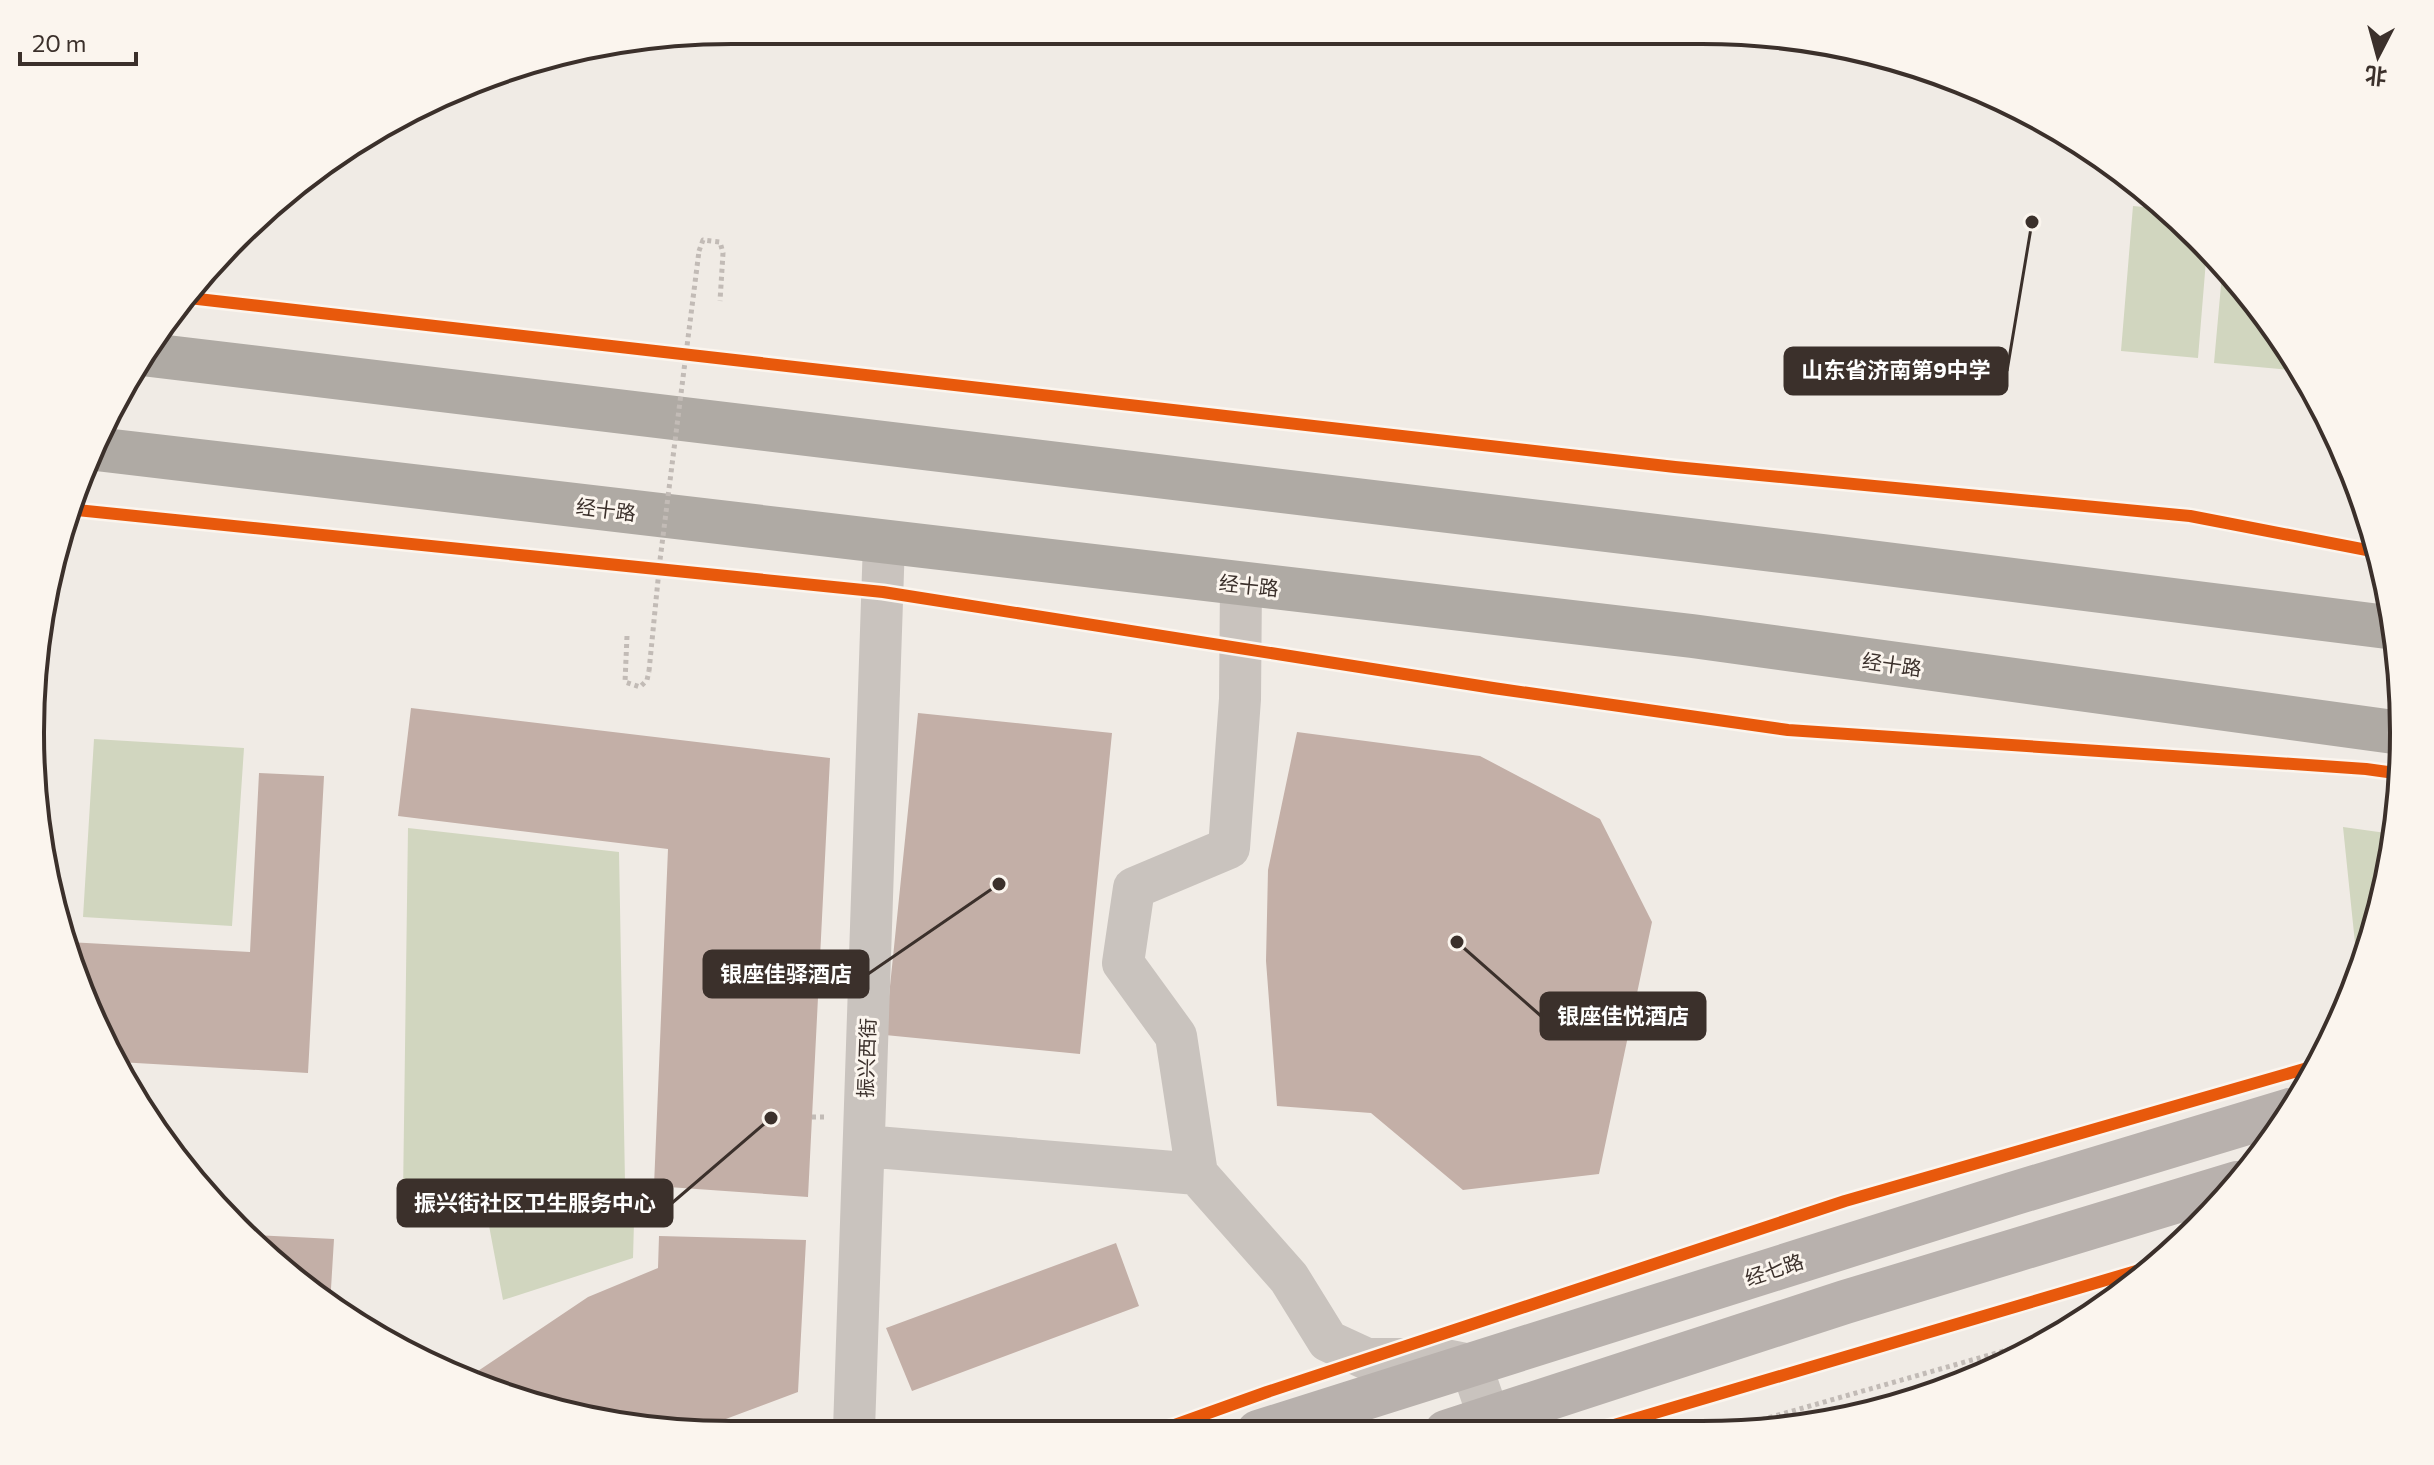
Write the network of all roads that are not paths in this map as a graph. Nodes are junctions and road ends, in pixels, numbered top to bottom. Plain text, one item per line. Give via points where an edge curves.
1 (156, 356) edge
2 (105, 450) edge
3 (884, 542) junction
4 (1241, 584) junction
5 (2381, 626) edge
6 (2390, 731) edge
7 (2274, 1115) edge
8 (864, 1146) junction
9 (1197, 1174) junction
10 (2216, 1189) edge
11 (1471, 1365) junction
12 (848, 1421) edge
13 (1293, 1421) edge
14 (1491, 1421) edge
15 (1503, 1421) edge

1 - 5 highway
2 - 3 highway, 经十路
3 - 4 highway, 经十路
3 - 8 street, 振兴西街
4 - 6 highway, 经十路 via 1692,636
4 - 9 street via 1240,699 1229,848 1134,888 1123,963 1176,1036
7 - 11 main road, 经七路
8 - 9 street
8 - 12 street, 振兴西街
9 - 11 street via 1289,1278 1328,1341 1367,1359 1441,1359
10 - 15 main road via 1845,1302
11 - 13 main road, 经七路
11 - 14 street

